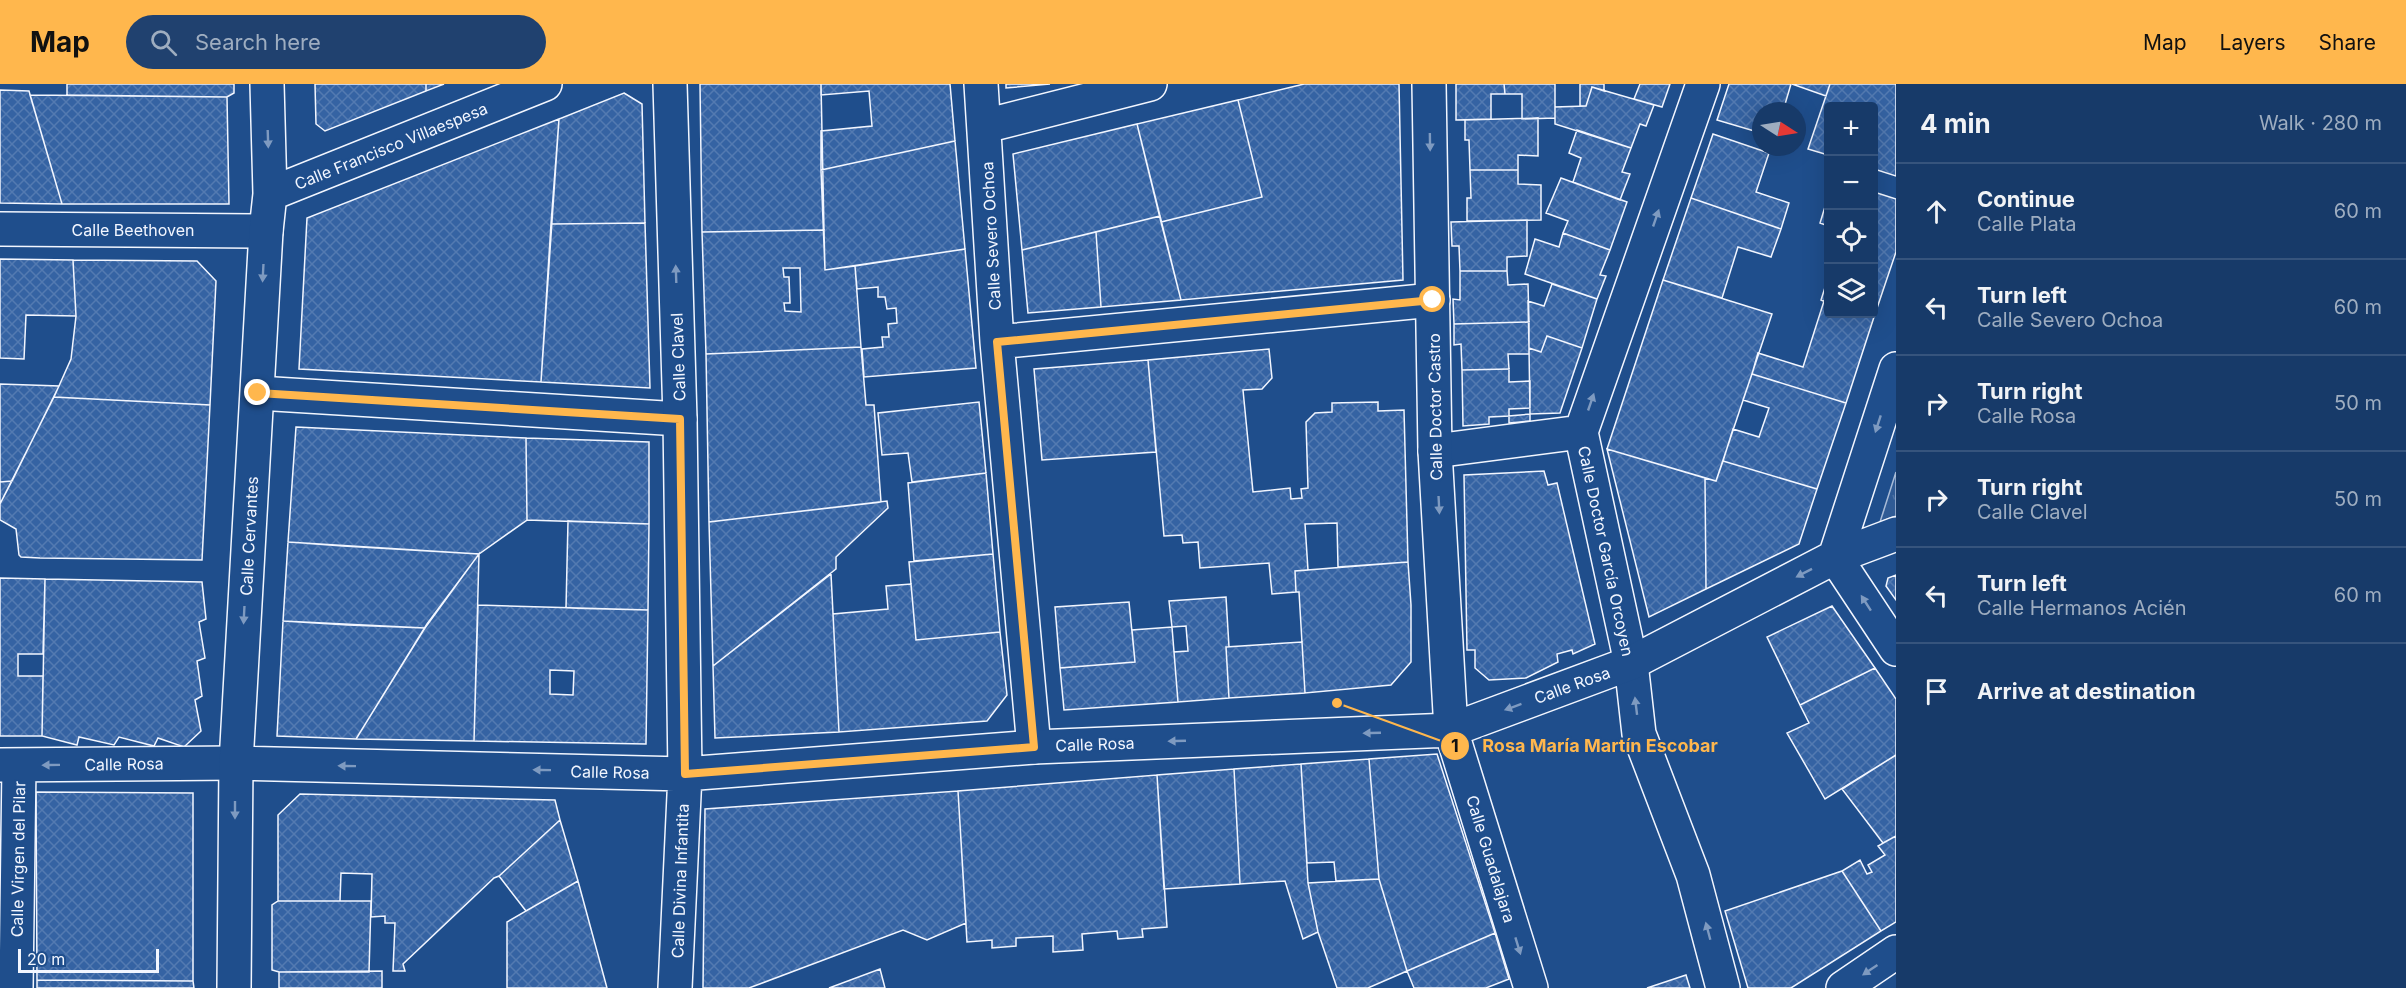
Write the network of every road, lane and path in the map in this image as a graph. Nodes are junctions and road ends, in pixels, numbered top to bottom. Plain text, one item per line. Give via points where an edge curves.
1 (267, 84) edge
2 (544, 84) edge
3 (670, 84) edge
4 (981, 84) edge
5 (1150, 84) edge
6 (1429, 84) edge
7 (1703, 84) edge
8 (985, 126) junction
9 (270, 194) junction
10 (0, 229) edge
11 (266, 231) junction
12 (1433, 300) junction
13 (997, 342) junction
14 (1896, 369) edge
15 (258, 393) junction
16 (680, 419) junction
17 (1581, 432) junction
18 (1435, 451) junction
19 (1896, 534) edge
20 (1835, 557) junction
21 (1896, 649) edge
22 (1631, 663) junction
23 (1451, 730) junction
24 (1034, 747) junction
25 (236, 763) junction
26 (9, 765) edge
27 (685, 774) junction
28 (1896, 952) edge
29 (16, 988) edge
30 (234, 988) edge
31 (675, 988) edge
32 (1531, 988) edge
33 (1723, 988) edge
34 (1844, 988) edge

1 -> 9 street, Calle Cervantes
2 - 9 street, Calle Francisco Villaespesa
16 -> 3 street, Calle Clavel
4 - 8 street, Calle Severo Ochoa
5 - 8 street
6 -> 12 street, Calle Doctor Castro
17 -> 7 street, Calle Doctor García Orcoyen
8 - 13 street, Calle Severo Ochoa
9 - 11 street, Calle Cervantes
10 - 11 street, Calle Beethoven
11 -> 15 street, Calle Cervantes
12 - 13 street
12 - 18 street, Calle Doctor Castro
13 - 24 street, Calle Severo Ochoa
14 -> 20 street
15 - 16 street
15 -> 25 street, Calle Cervantes
16 - 27 street, Calle Clavel
17 - 18 street
17 - 22 street, Calle Doctor García Orcoyen
18 -> 23 street, Calle Doctor Castro
19 - 20 street, Calle Rosa
21 -> 20 street
20 -> 22 street, Calle Rosa
22 -> 23 street, Calle Rosa
33 -> 22 street, Calle Doctor García Orcoyen via 1693,875 1639,734
23 -> 24 street, Calle Rosa
23 -> 32 street, Calle Guadalajara
24 - 27 street, Calle Rosa
25 -> 26 street, Calle Rosa
27 -> 25 street, Calle Rosa
25 -> 30 street, Calle Cervantes
26 - 29 street, Calle Virgen del Pilar
27 - 31 street, Calle Divina Infantita
28 -> 34 street

